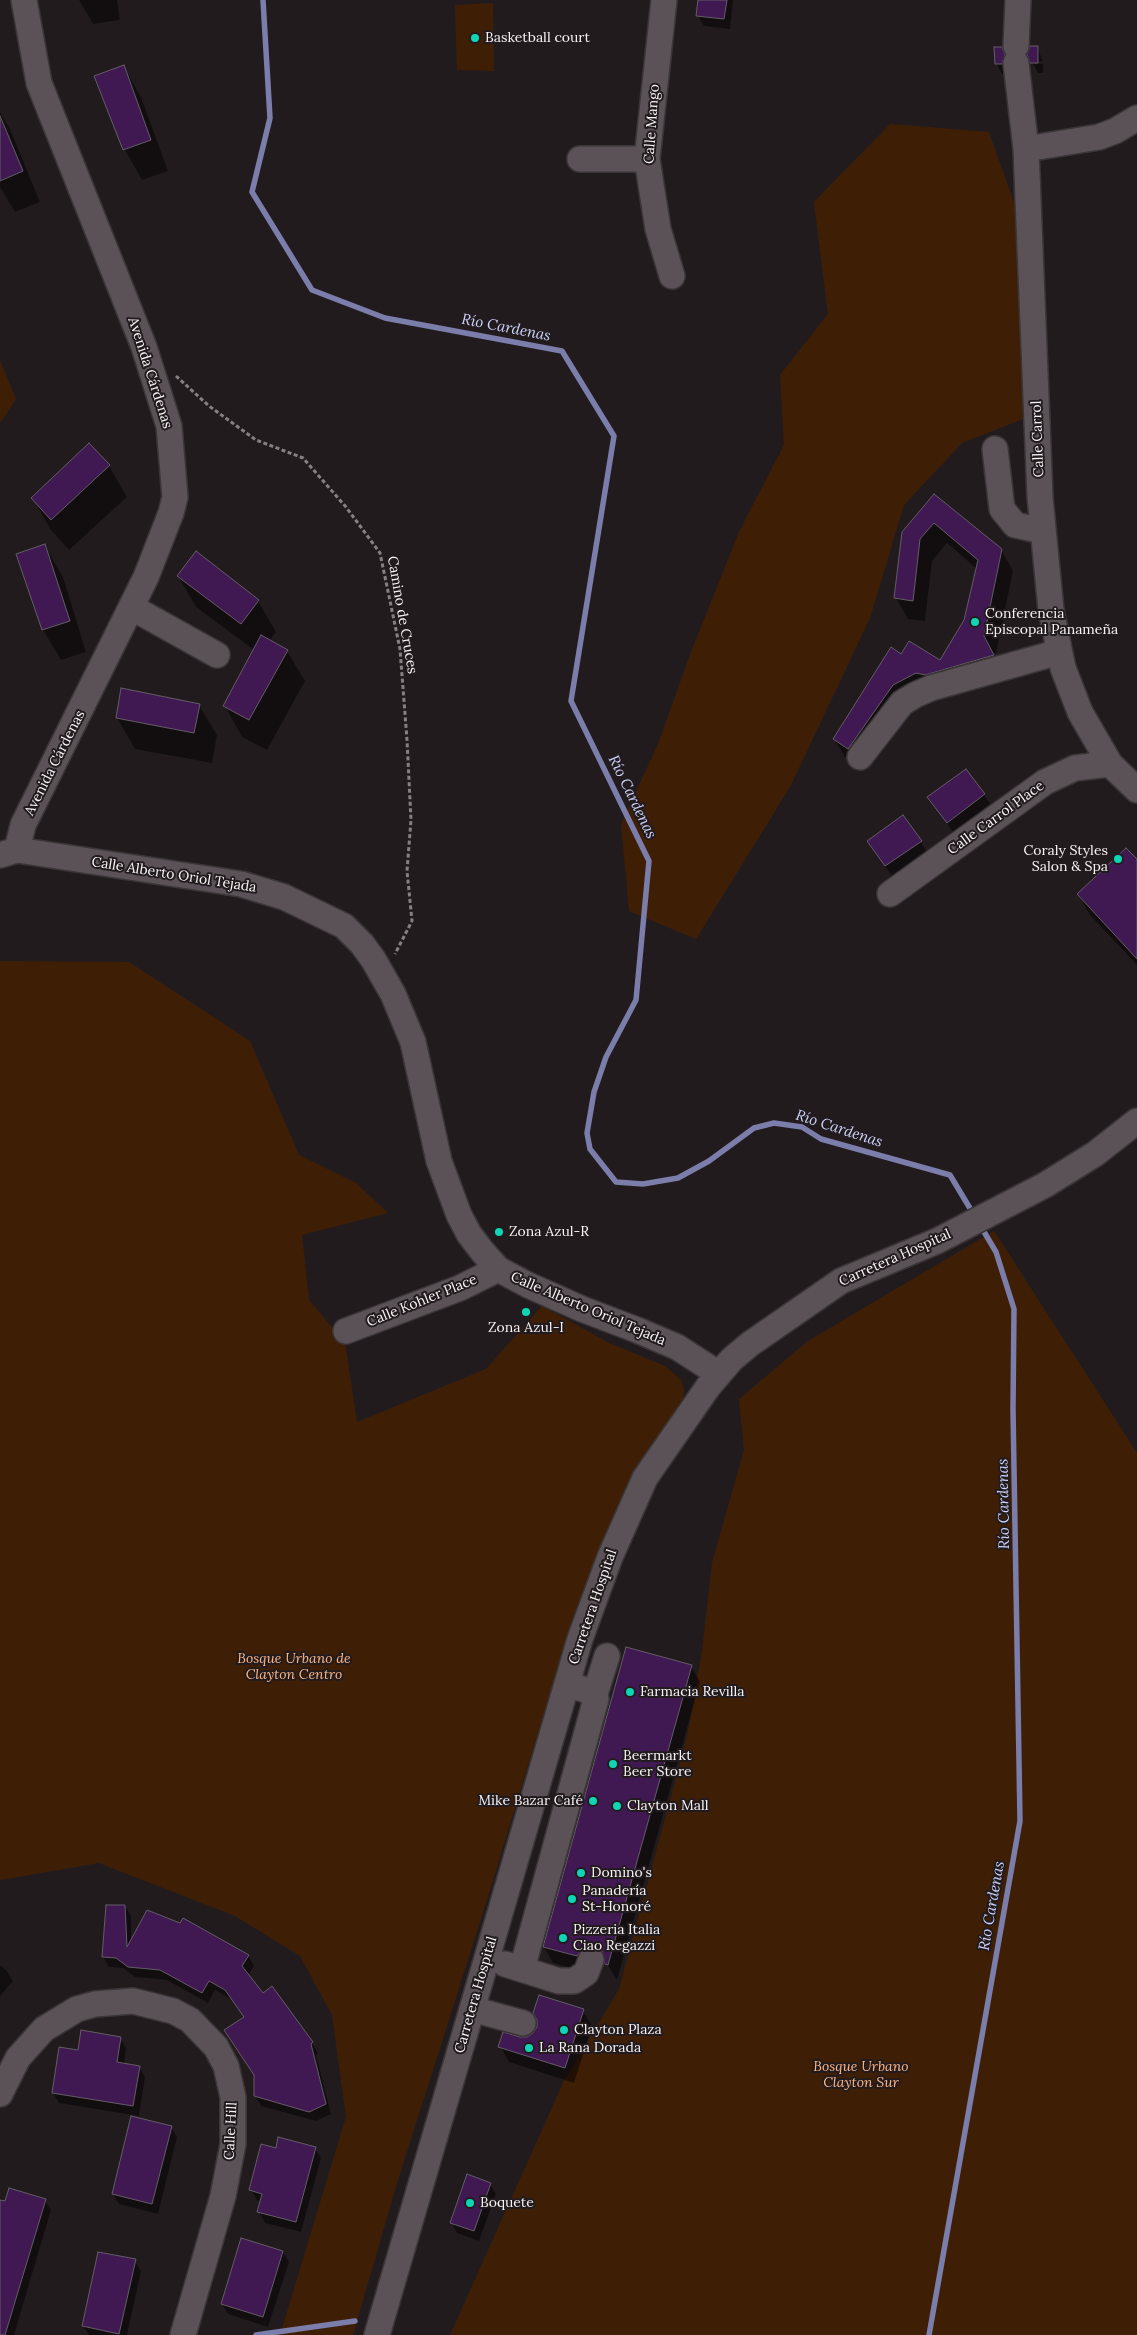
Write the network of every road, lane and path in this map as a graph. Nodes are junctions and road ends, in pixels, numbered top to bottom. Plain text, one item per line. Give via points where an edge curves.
1 (24, 0) edge
2 (664, 0) edge
3 (1018, 0) edge
4 (1137, 118) edge
5 (1026, 149) junction
6 (647, 158) junction
7 (580, 159) dead end
8 (672, 276) dead end
9 (173, 374) dead end
10 (995, 449) dead end
11 (1044, 531) junction
12 (131, 607) junction
13 (1059, 652) junction
14 (217, 655) dead end
15 (860, 757) dead end
16 (1110, 764) junction
17 (1137, 790) edge
18 (8, 852) edge
19 (890, 894) dead end
20 (392, 958) dead end
21 (1137, 1120) edge
22 (498, 1269) junction
23 (346, 1331) dead end
24 (750, 1344) junction
25 (677, 1347) junction
26 (719, 1374) junction
27 (693, 1409) junction
28 (607, 1656) dead end
29 (567, 1684) junction
30 (595, 1694) junction
31 (486, 1958) junction
32 (591, 1960) dead end
33 (522, 1969) junction
34 (472, 2009) junction
35 (524, 2023) dead end
36 (0, 2094) edge
37 (183, 2335) edge
38 (377, 2335) edge

1 - 12 street, Avenida Cárdenas via 40,82 144,347 169,426 175,496 153,559
2 - 6 street, Calle Mango
3 - 5 street, Calle Carrol via 1016,55
4 - 5 street via 1099,136
5 - 11 street, Calle Carrol
6 - 7 street
6 - 8 street, Calle Mango via 658,229
9 - 20 path, Camino de Cruces via 209,406 256,440 303,458 346,506 380,553 400,649 411,820 407,871 412,921
10 - 11 street via 1002,508 1015,526
11 - 13 street, Calle Carrol via 1051,610
12 - 14 street
12 - 18 street, Avenida Cárdenas
13 - 15 street via 915,695 902,702
13 - 16 street, Calle Carrol via 1080,712
16 - 17 street, Calle Carrol
16 - 19 street, Calle Carrol Place via 1075,768 1045,782
18 - 22 street, Calle Alberto Oriol Tejada via 259,888 344,926 373,959 393,994 413,1042 439,1161 459,1215 469,1234
21 - 24 street, Carretera Hospital via 1095,1154 1045,1185 937,1241 841,1280
22 - 23 street, Calle Kohler Place via 460,1288
22 - 25 street, Calle Alberto Oriol Tejada via 582,1309
24 - 25 street via 712,1353
24 - 26 street, Carretera Hospital
25 - 26 street, Calle Alberto Oriol Tejada
25 - 27 street via 694,1380
26 - 27 street, Carretera Hospital
27 - 29 street, Carretera Hospital via 645,1478 624,1522
28 - 30 street
29 - 30 street
29 - 31 street, Carretera Hospital
30 - 33 street
31 - 33 street
31 - 34 street, Carretera Hospital
32 - 33 street via 586,1973 574,1981
34 - 35 street
34 - 38 street, Carretera Hospital
36 - 37 street, Calle Hill via 18,2058 44,2030 77,2009 95,2004 134,2001 173,2011 190,2020 216,2047 226,2066 234,2097 233,2144 222,2196

